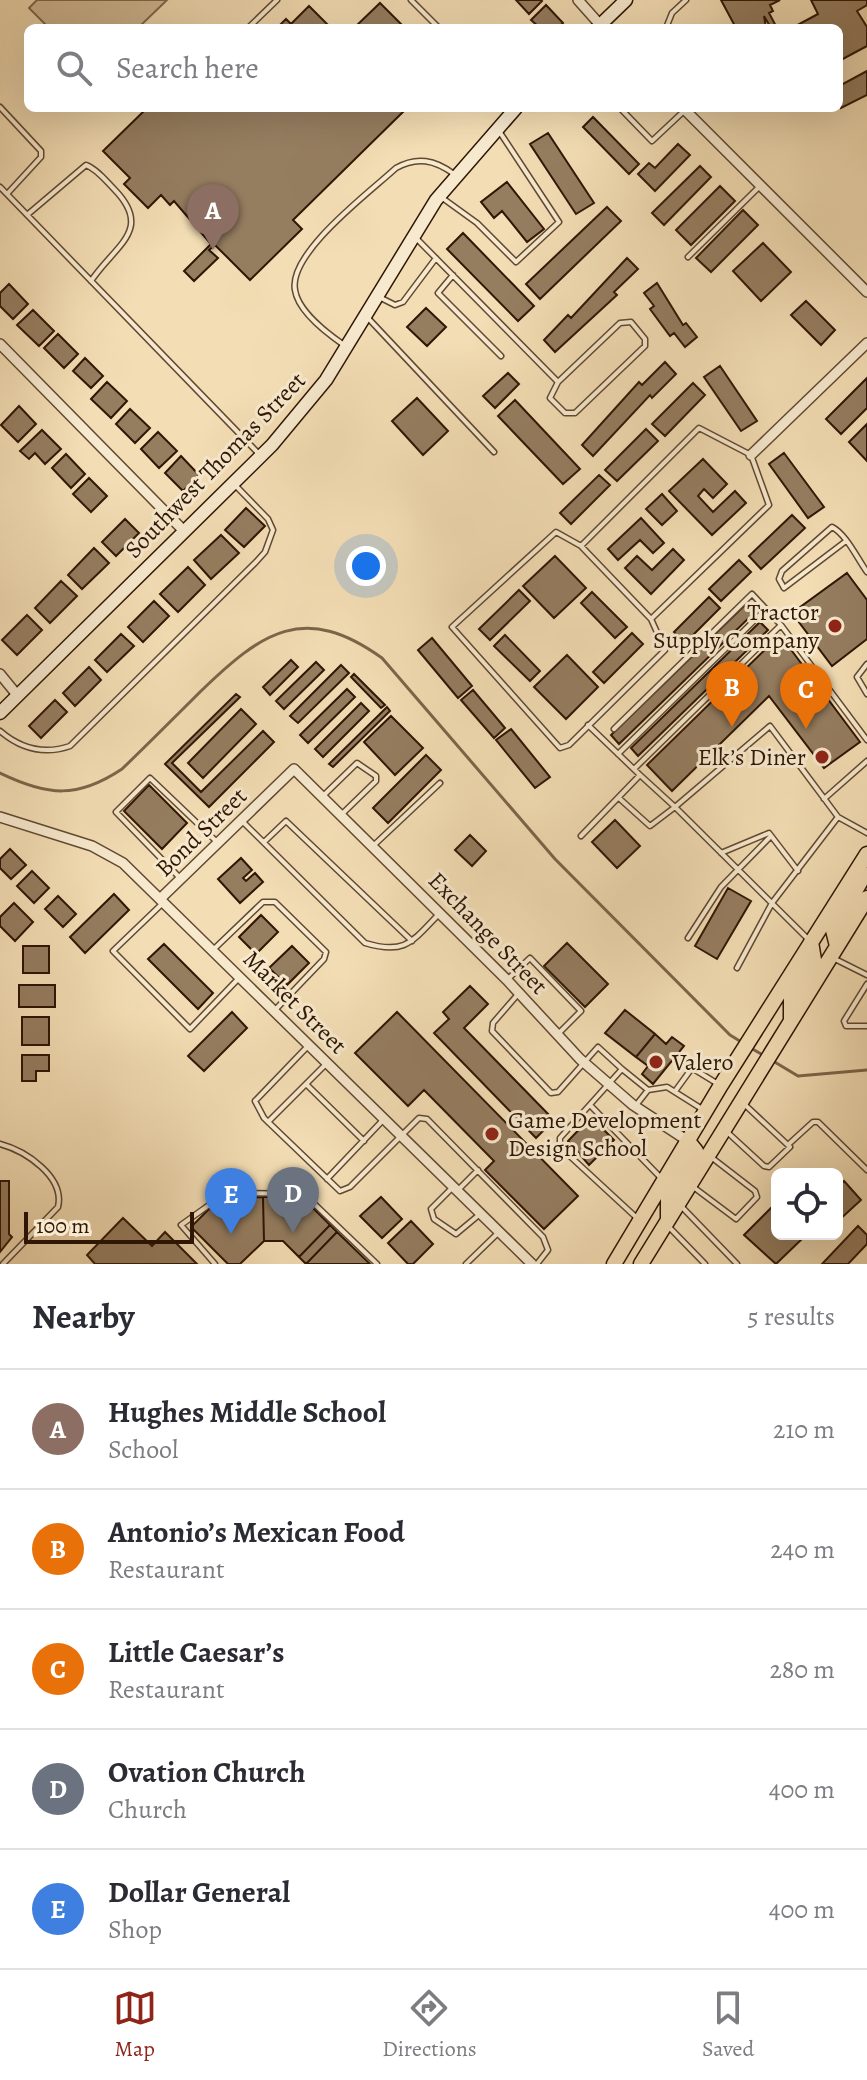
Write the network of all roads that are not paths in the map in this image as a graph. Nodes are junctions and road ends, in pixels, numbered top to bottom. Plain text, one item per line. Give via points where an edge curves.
1 (277, 0) edge
2 (411, 0) edge
3 (578, 0) edge
4 (626, 0) edge
5 (686, 0) edge
6 (252, 24) edge
7 (435, 24) edge
8 (598, 24) edge
9 (603, 24) edge
10 (668, 24) edge
11 (0, 107) edge
12 (513, 112) edge
13 (624, 112) edge
14 (681, 112) edge
15 (687, 112) edge
16 (498, 130) junction
17 (456, 175) junction
18 (760, 186) junction
19 (0, 187) edge
20 (7, 194) junction
21 (439, 196) junction
22 (27, 215) junction
23 (413, 235) junction
24 (688, 257) dead end
25 (436, 258) junction
26 (453, 275) junction
27 (91, 281) junction
28 (867, 292) edge
29 (377, 296) junction
30 (365, 316) junction
31 (867, 343) edge
32 (0, 344) edge
33 (347, 347) junction
34 (501, 356) dead end
35 (558, 382) junction
36 (494, 452) dead end
37 (751, 455) junction
38 (260, 456) junction
39 (233, 482) junction
40 (183, 530) junction
41 (846, 541) junction
42 (581, 546) junction
43 (867, 572) edge
44 (766, 609) junction
45 (651, 619) junction
46 (781, 625) junction
47 (867, 664) edge
48 (0, 674) edge
49 (867, 694) edge
50 (18, 696) junction
51 (0, 713) edge
52 (588, 725) junction
53 (614, 729) dead end
54 (0, 731) edge
55 (867, 740) edge
56 (618, 754) junction
57 (867, 761) edge
58 (634, 769) junction
59 (640, 775) junction
60 (440, 783) dead end
61 (268, 795) joint
62 (322, 796) junction
63 (620, 799) junction
64 (824, 799) junction
65 (675, 807) junction
66 (341, 815) junction
67 (0, 817) edge
68 (838, 817) junction
69 (242, 820) junction
70 (867, 833) edge
71 (581, 836) dead end
72 (771, 836) junction
73 (264, 842) junction
74 (218, 843) junction
75 (373, 846) junction
76 (721, 853) junction
77 (865, 858) edge
78 (737, 870) junction
79 (798, 871) junction
80 (181, 879) junction
81 (867, 898) edge
82 (163, 900) junction
83 (772, 903) junction
84 (440, 913) junction
85 (688, 938) dead end
86 (413, 942) junction
87 (811, 942) junction
88 (214, 949) junction
89 (834, 951) junction
90 (737, 968) dead end
91 (867, 975) edge
92 (241, 977) junction
93 (507, 980) junction
94 (867, 984) edge
95 (519, 993) junction
96 (276, 1009) junction
97 (791, 1022) junction
98 (867, 1026) edge
99 (558, 1034) junction
100 (310, 1044) junction
101 (583, 1061) junction
102 (328, 1062) junction
103 (622, 1069) junction
104 (306, 1084) junction
105 (609, 1084) junction
106 (721, 1085) junction
107 (648, 1090) junction
108 (676, 1090) junction
109 (741, 1102) junction
110 (590, 1105) junction
111 (635, 1106) junction
112 (705, 1111) junction
113 (385, 1119) junction
114 (268, 1122) junction
115 (725, 1129) junction
116 (401, 1135) junction
117 (364, 1141) junction
118 (688, 1141) junction
119 (790, 1143) junction
120 (0, 1144) edge
121 (708, 1155) junction
122 (478, 1170) junction
123 (867, 1170) edge
124 (327, 1179) junction
125 (664, 1182) junction
126 (690, 1185) junction
127 (455, 1188) junction
128 (678, 1204) junction
129 (481, 1213) junction
130 (640, 1221) junction
131 (667, 1222) junction
132 (499, 1232) junction
133 (647, 1262) edge
134 (3, 1264) edge
135 (215, 1264) edge
136 (377, 1264) edge
137 (466, 1264) edge
138 (534, 1264) edge
139 (614, 1264) edge
140 (705, 1264) edge
141 (737, 1264) edge

1 - 6 lane
2 - 7 lane
3 - 8 street
4 - 9 street
5 - 10 lane
11 - 20 lane via 41,151
12 - 16 street, Southwest Thomas Street
13 - 14 lane via 652,141
15 - 18 street
16 - 17 street, Southwest Thomas Street
16 - 21 lane via 559,222 516,262 477,223
17 - 21 street, Southwest Thomas Street
17 - 33 lane via 439,163 411,160 311,246 295,274 294,293 326,333
18 - 24 lane
18 - 28 street
19 - 20 lane
20 - 22 lane
21 - 23 street, Southwest Thomas Street
22 - 27 lane
22 - 27 lane via 86,165 127,202 133,229
23 - 25 lane
23 - 29 street, Southwest Thomas Street
25 - 26 lane
25 - 29 lane via 403,302 395,305
26 - 34 lane via 438,293
26 - 35 lane
27 - 38 lane
29 - 30 street, Southwest Thomas Street
30 - 33 street, Southwest Thomas Street
30 - 36 lane
31 - 37 street
32 - 40 street
33 - 38 street, Southwest Thomas Street via 326,380
35 - 35 lane via 550,398 565,413 575,413 645,346 645,339 631,322 620,323
37 - 42 lane via 699,428
37 - 45 lane via 769,505
38 - 39 street, Southwest Thomas Street
39 - 40 street, Southwest Thomas Street
39 - 54 lane via 273,530 256,562 70,746 27,748
40 - 50 street, Southwest Thomas Street
41 - 41 lane via 832,527 782,571 784,588
41 - 43 lane
42 - 45 lane
42 - 52 lane via 556,532 452,627 560,748
44 - 46 lane
44 - 53 lane via 752,594
44 - 56 lane
45 - 52 lane via 665,650
46 - 55 lane
46 - 58 lane
47 - 49 lane via 857,677
48 - 50 street
50 - 51 street, Southwest Thomas Street
52 - 56 lane
56 - 58 lane
57 - 64 lane
58 - 59 lane
59 - 63 lane
59 - 65 lane
60 - 75 lane
61 - 62 street, Exchange Street via 294,769
61 - 69 street, Bond Street
62 - 66 street, Exchange Street
62 - 66 lane via 357,763 376,776
63 - 65 lane via 650,826
63 - 71 lane
64 - 65 lane via 770,726
64 - 68 lane
65 - 76 lane
66 - 75 street, Exchange Street
67 - 82 street, Market Street via 92,846 123,863
68 - 70 lane
68 - 79 lane
69 - 73 lane
69 - 74 street, Bond Street
72 - 76 lane
72 - 78 lane
72 - 79 lane
73 - 86 lane via 365,943 386,949
73 - 86 lane via 286,821
74 - 80 street, Bond Street
74 - 80 lane via 150,778 116,812
75 - 84 street, Exchange Street
76 - 78 lane
77 - 87 main road
77 - 89 main road via 861,881 833,930
78 - 83 lane
78 - 85 lane
79 - 83 lane
80 - 82 street, Bond Street
81 - 89 main road
82 - 88 street, Market Street
82 - 92 lane via 113,951 190,1029
83 - 87 lane
83 - 90 lane
84 - 86 lane
84 - 93 street, Exchange Street
87 - 97 main road via 814,960 791,997
87 - 106 main road
88 - 92 street, Market Street
88 - 96 lane via 263,902 275,902 326,952
89 - 91 lane
89 - 97 main road
92 - 96 street, Market Street
93 - 95 street, Exchange Street
93 - 99 lane via 530,958 581,1011
94 - 98 lane via 844,1021 846,1026
95 - 99 street, Exchange Street
95 - 101 lane via 492,1031 551,1093 558,1092
96 - 100 street, Market Street
97 - 109 main road
99 - 101 street, Exchange Street
100 - 102 street, Market Street
100 - 114 lane via 255,1101
101 - 103 lane via 598,1047
101 - 105 street, Exchange Street
102 - 104 lane
102 - 113 street, Market Street
103 - 105 lane
103 - 107 lane
104 - 114 lane
104 - 117 lane
105 - 110 lane
105 - 111 street, Exchange Street
106 - 108 lane via 692,1068
106 - 112 main road
107 - 108 lane
107 - 111 lane
108 - 112 lane
109 - 115 main road
109 - 119 lane
110 - 125 lane
110 - 130 lane via 560,1138 560,1147
111 - 118 street, Exchange Street
112 - 118 main road
113 - 116 street, Market Street
113 - 117 lane
114 - 124 lane
115 - 119 lane via 764,1166 769,1167
115 - 121 main road
116 - 122 lane via 419,1118 427,1119
116 - 124 lane via 350,1187 340,1191
116 - 127 street, Market Street
117 - 124 lane
118 - 125 main road
118 - 131 main road via 696,1151 668,1198
119 - 123 lane via 818,1122
120 - 134 lane via 35,1162 60,1197 58,1207
121 - 126 main road
121 - 126 lane via 757,1197 736,1219
122 - 127 lane
122 - 138 lane via 543,1237 548,1250
125 - 130 main road
126 - 128 main road
127 - 129 street, Market Street
127 - 129 lane via 431,1209 434,1219 456,1234
128 - 131 main road
128 - 141 lane
129 - 132 street, Market Street
130 - 139 main road
131 - 133 main road
131 - 140 lane
132 - 137 lane
132 - 138 street, Market Street
135 - 136 lane via 181,1225 226,1193 304,1194

